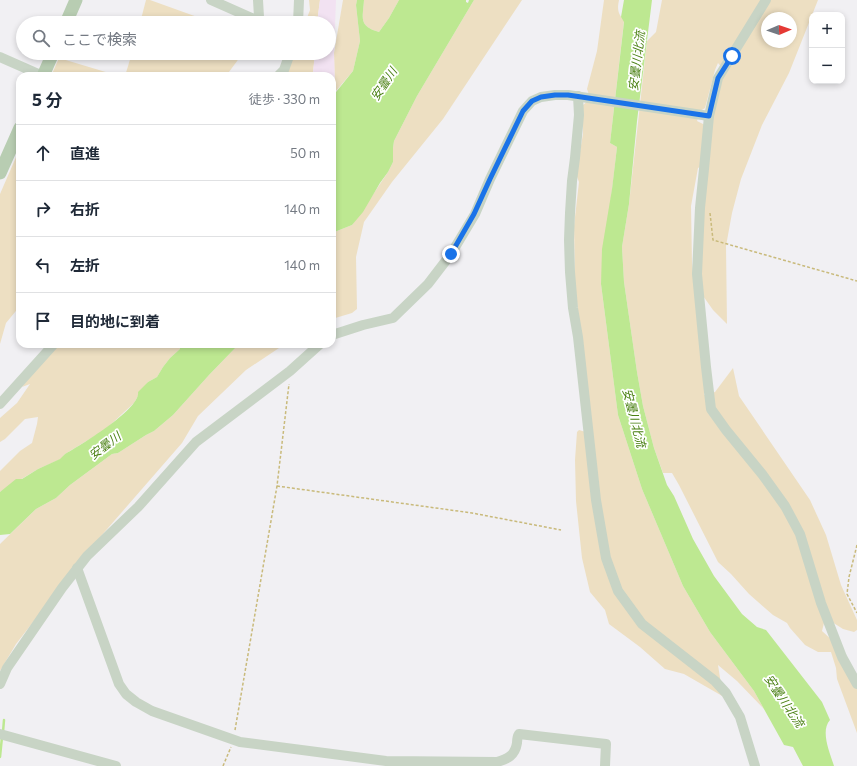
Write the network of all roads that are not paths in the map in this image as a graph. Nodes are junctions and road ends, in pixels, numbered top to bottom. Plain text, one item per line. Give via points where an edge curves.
1 (76, 0) edge
2 (211, 0) edge
3 (258, 0) edge
4 (299, 0) edge
5 (766, 0) edge
6 (69, 16) edge
7 (249, 16) edge
8 (259, 16) edge
9 (298, 16) edge
10 (0, 57) edge
11 (50, 60) edge
12 (288, 60) edge
13 (34, 72) edge
14 (45, 72) edge
15 (282, 72) edge
16 (578, 96) junction
17 (705, 116) junction
18 (16, 137) edge
19 (0, 173) edge
20 (336, 334) edge
21 (50, 348) edge
22 (316, 348) edge
23 (0, 404) edge
24 (77, 568) junction
25 (0, 684) edge
26 (857, 684) edge
27 (2, 734) edge
28 (116, 766) edge
29 (605, 766) edge
30 (755, 766) edge

1 - 6 main road
2 - 7 street
3 - 8 street
4 - 9 street
5 - 17 street via 718,78
10 - 13 street
11 - 14 main road
12 - 15 street
16 - 17 street
16 - 20 street via 541,97 532,101 523,111 474,214 451,254 428,284 393,318
16 - 30 street via 580,116 572,181 570,272 596,500 606,558 618,591 642,624 715,681 726,693 740,717
17 - 26 street via 697,274 711,409 785,506 800,534 821,603 842,656
18 - 19 main road
21 - 23 street
22 - 24 street via 290,372 196,442 138,507
24 - 25 street via 7,668
24 - 29 street via 119,684 136,702 152,710 240,742 386,761 497,762 515,752 519,734 606,744
27 - 28 street

